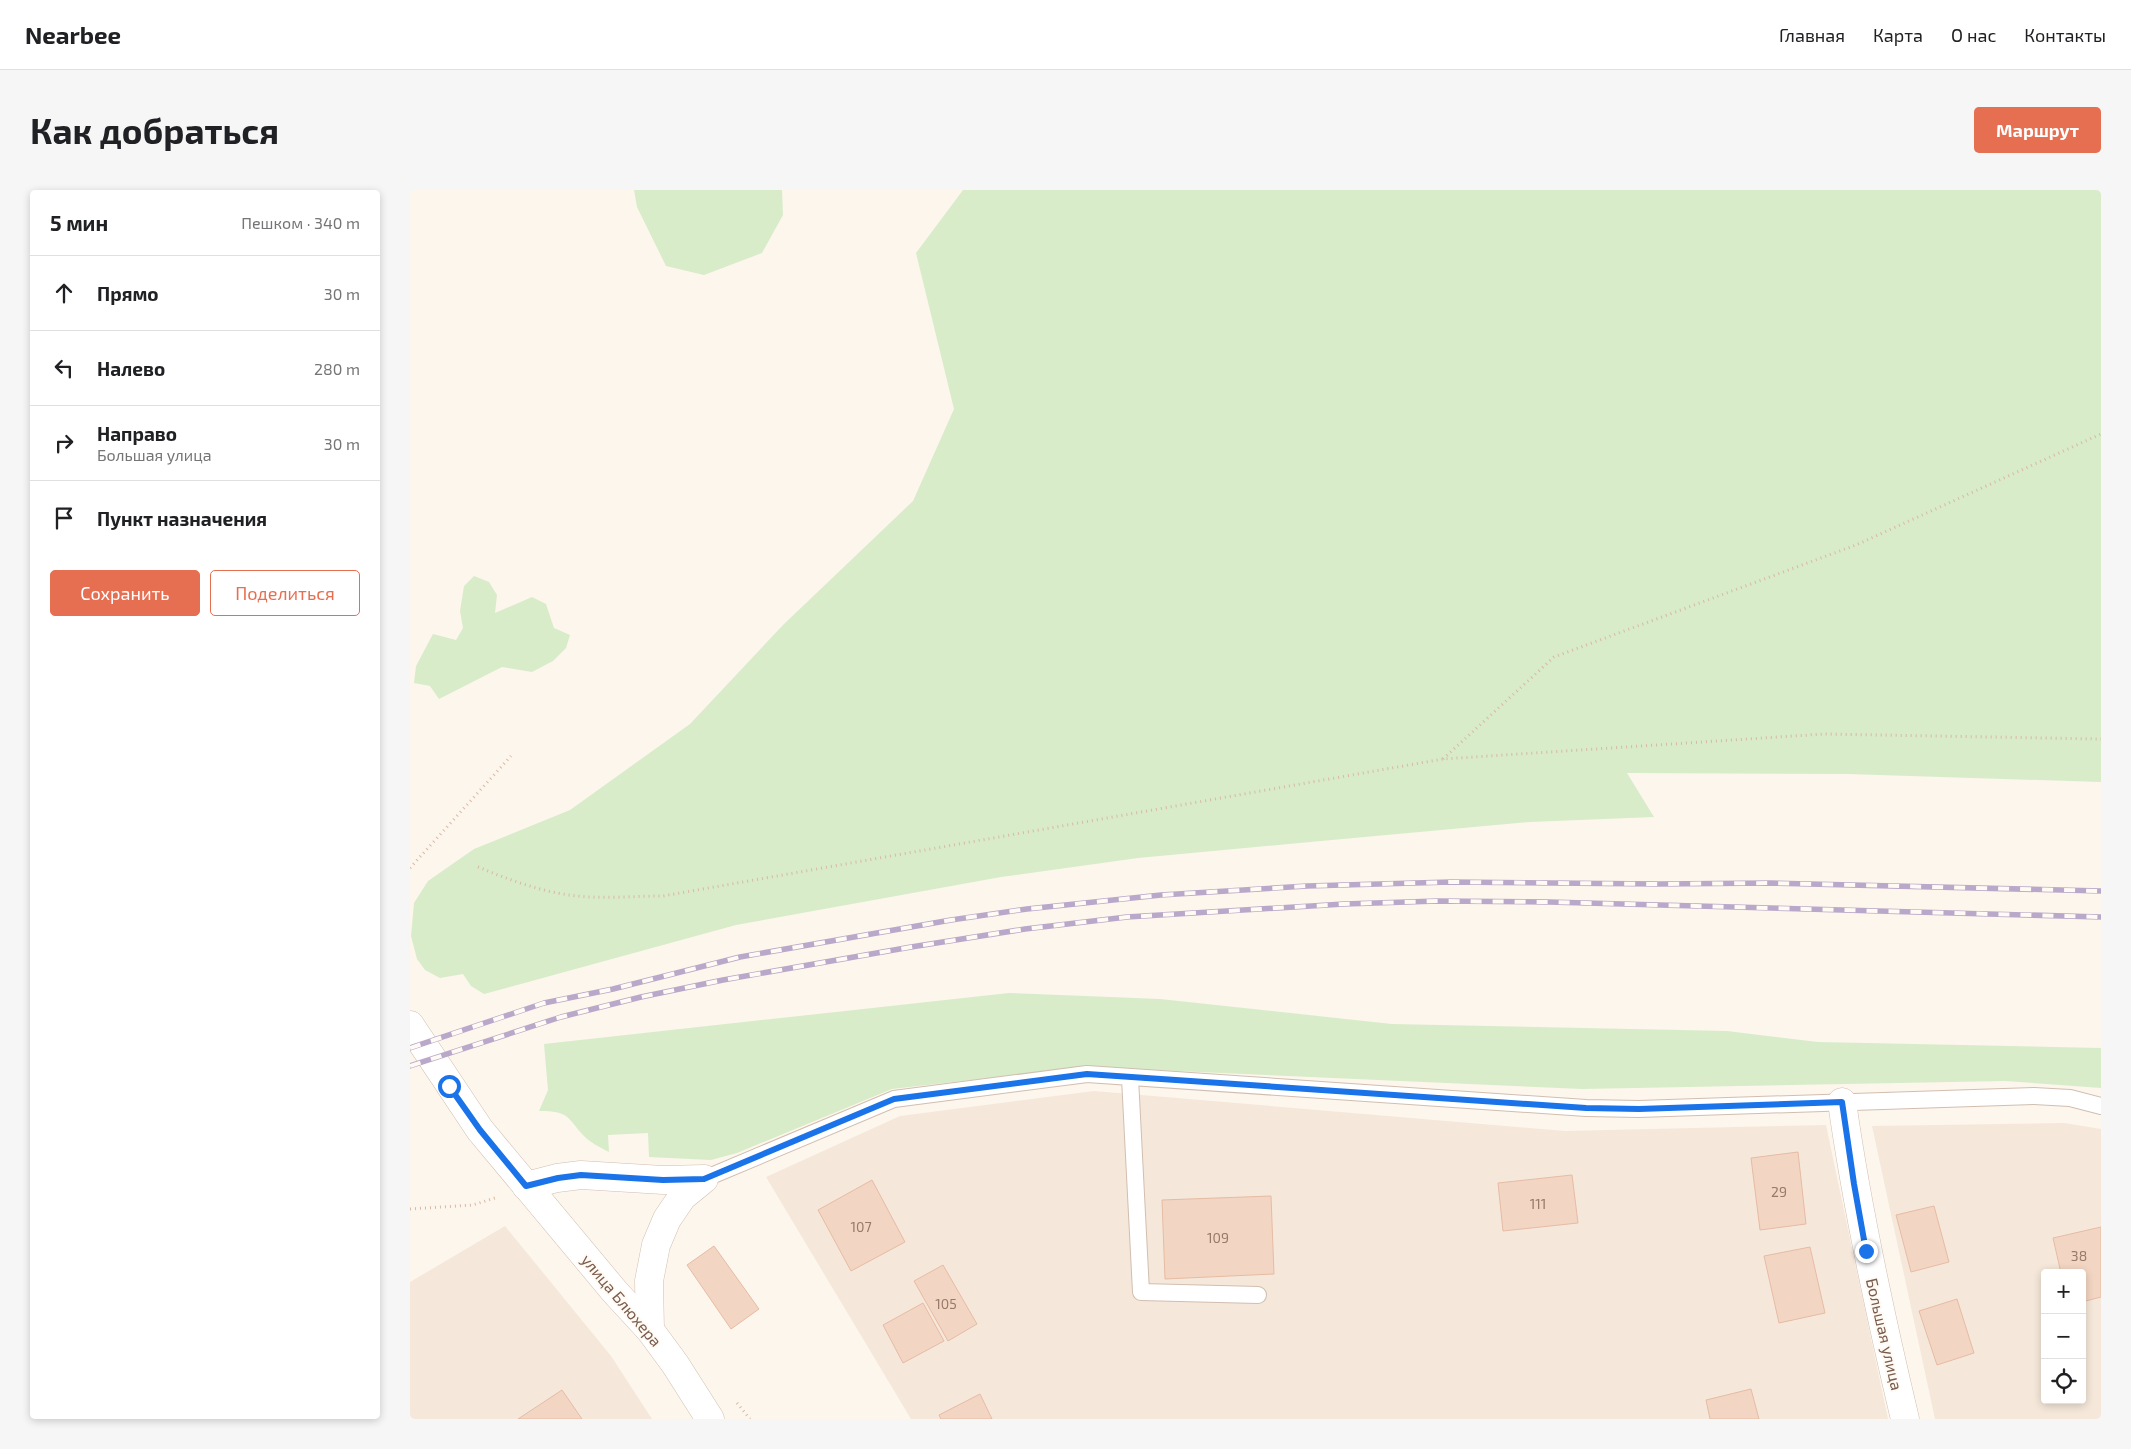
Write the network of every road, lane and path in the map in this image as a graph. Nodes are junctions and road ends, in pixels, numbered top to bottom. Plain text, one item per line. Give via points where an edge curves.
1 (2101, 434) edge
2 (2101, 739) edge
3 (511, 756) dead end
4 (1442, 760) junction
5 (478, 867) dead end
6 (410, 868) edge
7 (410, 1026) edge
8 (1130, 1078) junction
9 (1842, 1102) junction
10 (2101, 1106) edge
11 (704, 1179) junction
12 (526, 1186) junction
13 (410, 1209) edge
14 (1258, 1295) dead end
15 (650, 1330) junction
16 (710, 1419) edge
17 (1905, 1419) edge

1 - 4 path via 1856,545 1554,657
2 - 4 path via 1824,734
3 - 6 path
4 - 5 path via 664,896 563,894 516,883
7 - 12 street, улица Блюхера via 480,1130
8 - 9 lane via 1586,1108
8 - 11 lane via 1087,1074 894,1099
8 - 14 lane via 1141,1292
9 - 10 lane via 2034,1096 2070,1098
9 - 17 street, Большая улица via 1866,1251
11 - 12 street via 581,1175
11 - 15 street via 682,1197 667,1219 656,1245 649,1281
12 - 13 path via 473,1204
12 - 15 street, улица Блюхера
15 - 16 street, улица Блюхера

